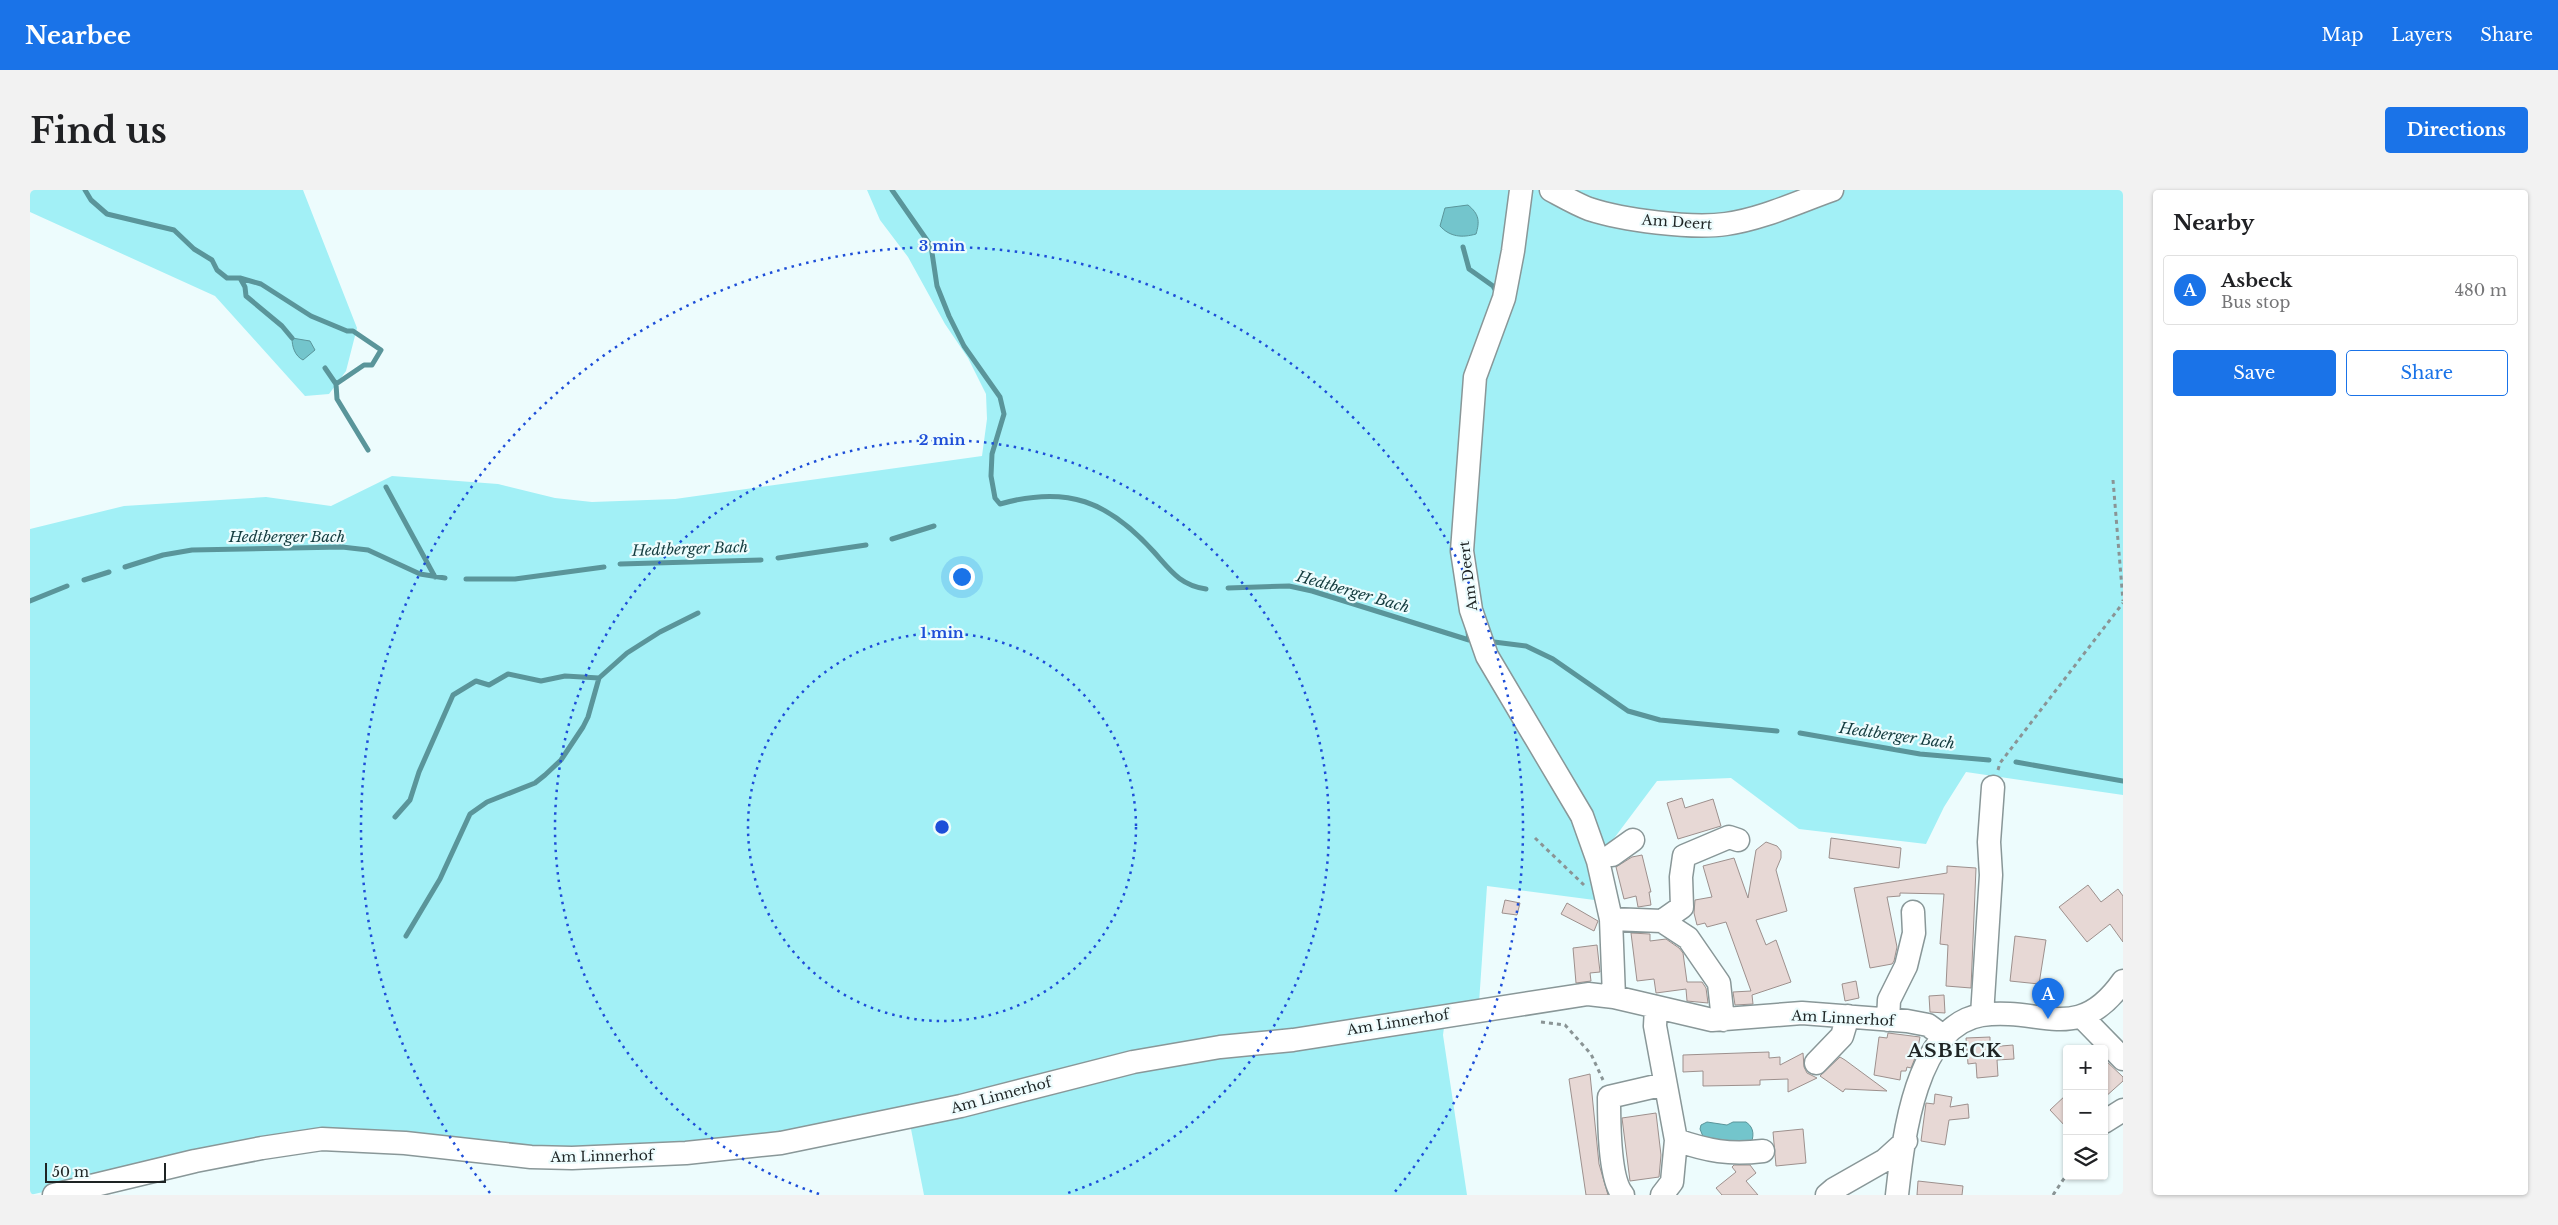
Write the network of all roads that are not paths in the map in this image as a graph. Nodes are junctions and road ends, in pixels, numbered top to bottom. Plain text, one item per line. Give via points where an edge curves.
1 (1521, 190) edge
2 (1551, 190) edge
3 (1832, 190) edge
4 (1993, 787) road end
5 (1633, 840) dead end
6 (1738, 840) dead end
7 (1606, 862) junction
8 (1609, 911) junction
9 (1912, 912) dead end
10 (1662, 921) junction
11 (2123, 981) edge
12 (1614, 997) junction
13 (1656, 1007) junction
14 (1982, 1015) junction
15 (1848, 1016) junction
16 (2082, 1017) junction
17 (1723, 1020) junction
18 (1888, 1020) junction
19 (1943, 1036) junction
20 (2123, 1060) edge
21 (1816, 1063) dead end
22 (1665, 1084) junction
23 (2123, 1110) edge
24 (2108, 1119) edge
25 (1676, 1140) junction
26 (1906, 1140) junction
27 (1763, 1151) dead end
28 (54, 1195) edge
29 (1623, 1195) edge
30 (1662, 1195) edge
31 (1827, 1195) edge
32 (1897, 1195) edge

1 - 7 street, Am Deert via 1504,298 1475,377 1462,552 1471,610 1487,656
2 - 3 street, Am Deert via 1590,209 1634,218 1708,226 1769,212
4 - 14 street
5 - 7 street
6 - 10 street via 1729,837 1684,856 1682,907
7 - 8 street, Am Deert
8 - 10 street
8 - 12 street, Am Deert
9 - 18 street via 1914,934 1906,966 1889,1000
10 - 17 street via 1688,938 1719,983
11 - 16 street via 2098,1008
12 - 13 street, Am Linnerhof
12 - 28 street, Am Linnerhof via 1588,994 1133,1062 961,1106 781,1143 686,1153 572,1158 531,1157 414,1143 322,1139 196,1161
13 - 17 street, Am Linnerhof
13 - 22 street via 1655,1026
14 - 16 street
14 - 19 street via 1954,1026
15 - 17 street, Am Linnerhof via 1802,1013
15 - 18 street, Am Linnerhof
15 - 21 street via 1842,1036
16 - 20 street
18 - 19 street, Am Linnerhof via 1928,1025
19 - 26 street via 1920,1075
22 - 25 street
22 - 29 street via 1609,1097 1614,1166 1618,1189
23 - 24 street
25 - 27 street via 1720,1153
25 - 30 street via 1672,1182
26 - 31 street via 1885,1160
26 - 32 street

